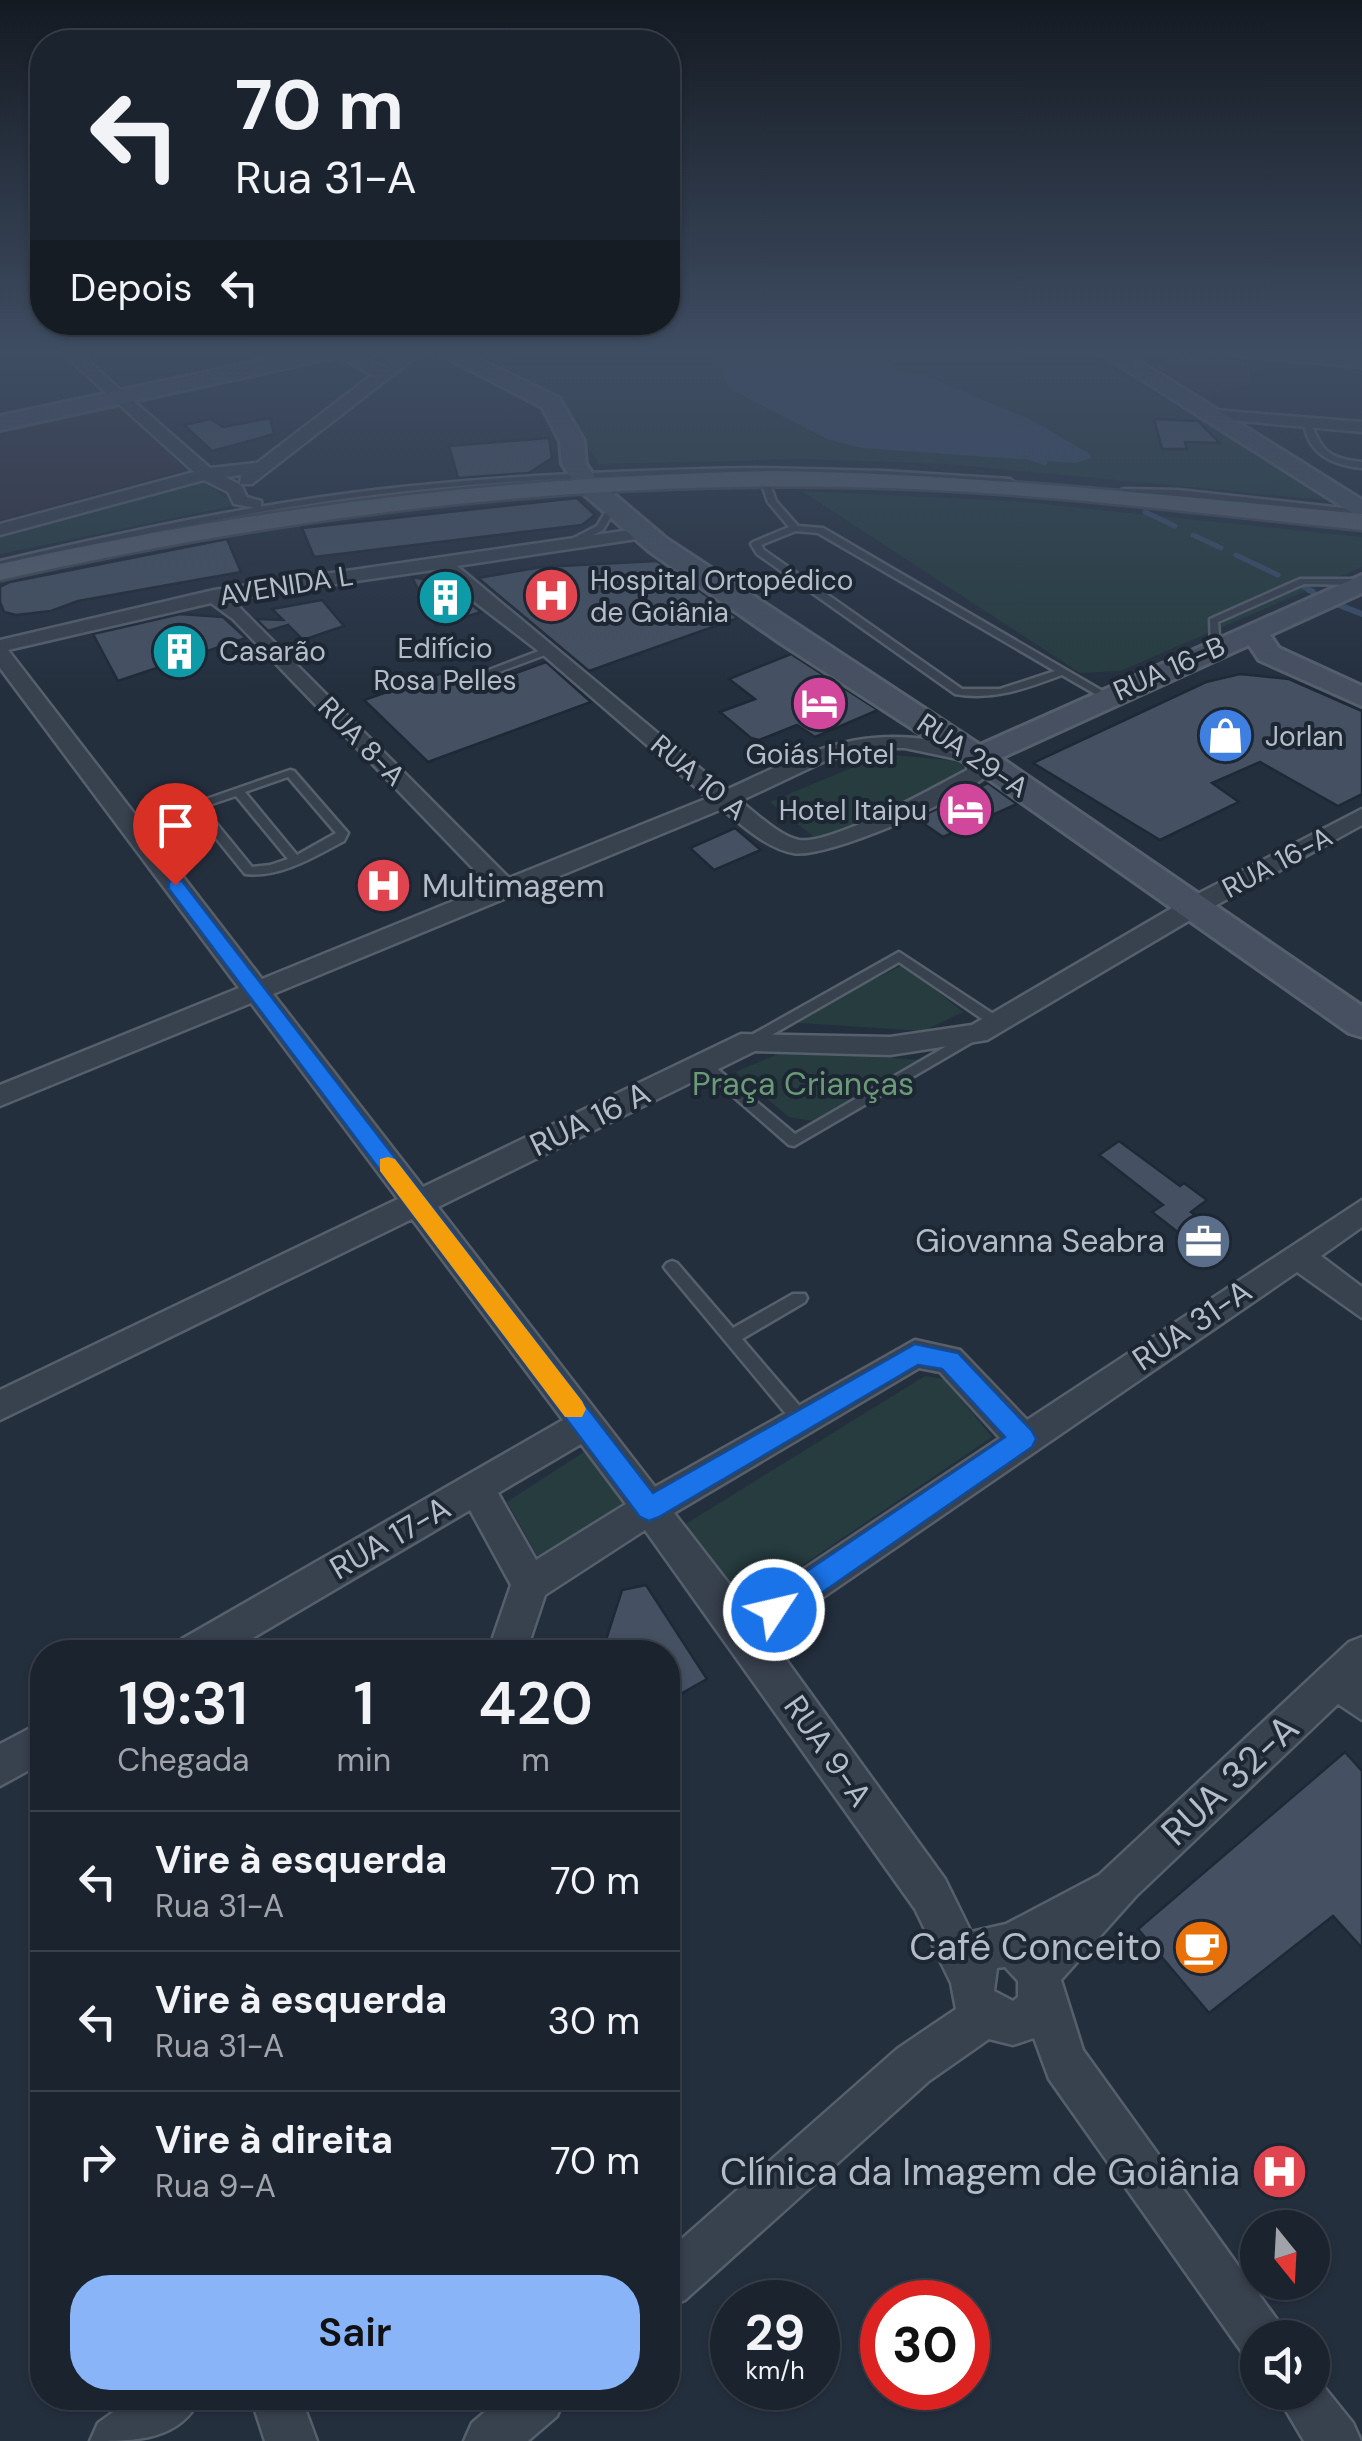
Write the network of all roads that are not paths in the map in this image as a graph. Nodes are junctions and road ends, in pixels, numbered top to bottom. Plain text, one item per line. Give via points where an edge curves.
1 (193, 463) edge
2 (269, 463) edge
3 (578, 463) edge
4 (1287, 463) edge
5 (262, 468) junction
6 (206, 474) junction
7 (582, 477) junction
8 (764, 478) junction
9 (242, 500) junction
10 (612, 508) junction
11 (1360, 512) edge
12 (795, 528) junction
13 (0, 530) edge
14 (651, 539) junction
15 (568, 547) junction
16 (0, 555) edge
17 (444, 560) junction
18 (0, 564) edge
19 (0, 572) edge
20 (1362, 583) edge
21 (214, 596) junction
22 (1253, 630) junction
23 (1215, 648) junction
24 (0, 650) edge
25 (550, 650) junction
26 (1064, 670) junction
27 (468, 680) dead end
28 (1106, 696) junction
29 (1362, 697) edge
30 (978, 756) junction
31 (238, 791) junction
32 (726, 799) junction
33 (190, 808) junction
34 (1358, 822) edge
35 (132, 827) junction
36 (294, 859) junction
37 (507, 890) junction
38 (1193, 908) junction
39 (256, 992) junction
40 (1362, 1024) edge
41 (987, 1028) junction
42 (751, 1040) junction
43 (703, 1064) junction
44 (0, 1096) edge
45 (416, 1202) junction
46 (1362, 1212) edge
47 (1298, 1255) junction
48 (672, 1267) dead end
49 (800, 1298) dead end
50 (1362, 1305) edge
51 (732, 1337) junction
52 (0, 1406) edge
53 (803, 1422) junction
54 (585, 1424) junction
55 (1023, 1439) junction
56 (476, 1488) junction
57 (649, 1508) junction
58 (530, 1584) junction
59 (743, 1631) junction
60 (215, 1640) edge
61 (512, 1640) edge
62 (1356, 1677) edge
63 (30, 1748) edge
64 (0, 1766) edge
65 (1001, 1984) junction
66 (680, 2272) edge
67 (1248, 2320) edge
68 (158, 2410) edge
69 (280, 2410) edge
70 (525, 2410) edge
71 (1313, 2410) edge
72 (116, 2441) edge
73 (290, 2441) edge
74 (490, 2441) edge
75 (1335, 2441) edge

1 - 6 street
2 - 5 street
3 - 7 street
4 - 11 street
5 - 6 street
5 - 9 street
6 - 9 street
6 - 13 street
7 - 8 main road
7 - 9 main road
7 - 10 street, RUA 29-A
7 - 11 lane via 921,474
7 - 11 main road via 885,466
7 - 18 lane via 270,510
7 - 19 main road via 273,516
8 - 11 main road
8 - 12 lane via 772,502
9 - 16 main road
10 - 14 street, RUA 29-A
10 - 15 lane via 600,528
12 - 26 lane via 820,530
12 - 26 lane via 762,539 756,548 959,692 999,694
14 - 15 street, AVENIDA L
14 - 30 street, RUA 29-A
15 - 17 street, AVENIDA L
17 - 21 street, AVENIDA L
17 - 25 street, RUA 10 A via 452,575
20 - 22 street, RUA 16-B
20 - 23 lane via 1303,581 1213,621
21 - 24 street, AVENIDA L
21 - 37 street, RUA 8-A via 240,615
22 - 23 street, RUA 16-B
22 - 29 street via 1270,654
23 - 28 street, RUA 16-B
24 - 35 street, RUA 9-A
25 - 27 lane
25 - 32 street, RUA 10 A
26 - 28 lane
28 - 30 street, RUA 16-B
30 - 32 street via 924,741 865,739
30 - 32 street, RUA 10 A via 978,773 809,847 775,840
30 - 38 street, RUA 29-A
31 - 33 lane
31 - 36 lane
31 - 36 lane via 290,773 342,834
32 - 37 street
33 - 35 lane
33 - 36 lane via 248,871
34 - 38 street, RUA 16-A
35 - 39 street, RUA 9-A
37 - 39 street
38 - 40 street, RUA 29-A
38 - 41 street, RUA 16 A
39 - 44 street
39 - 45 street, RUA 9-A
41 - 42 street, RUA 16 A via 890,1046
41 - 42 lane via 899,956
41 - 43 lane via 794,1142
42 - 43 street, RUA 16 A
43 - 45 street, RUA 16 A
45 - 52 street, RUA 16 A
45 - 54 street, RUA 9-A
46 - 47 street, RUA 31-A
47 - 50 street
47 - 55 street, RUA 31-A
48 - 51 lane
49 - 51 lane
51 - 53 lane
53 - 55 street via 915,1354 949,1360
53 - 57 street
54 - 56 street, RUA 17-A
54 - 57 street, RUA 9-A
55 - 59 street, RUA 31-A
56 - 58 street
56 - 60 street, RUA 17-A
57 - 58 street
57 - 59 street, RUA 9-A
58 - 61 street
59 - 65 street, RUA 9-A
62 - 65 street, RUA 32-A
63 - 64 street
65 - 66 street, RUA 32-A
65 - 67 street
68 - 72 street
69 - 73 street
70 - 74 street
71 - 75 street

